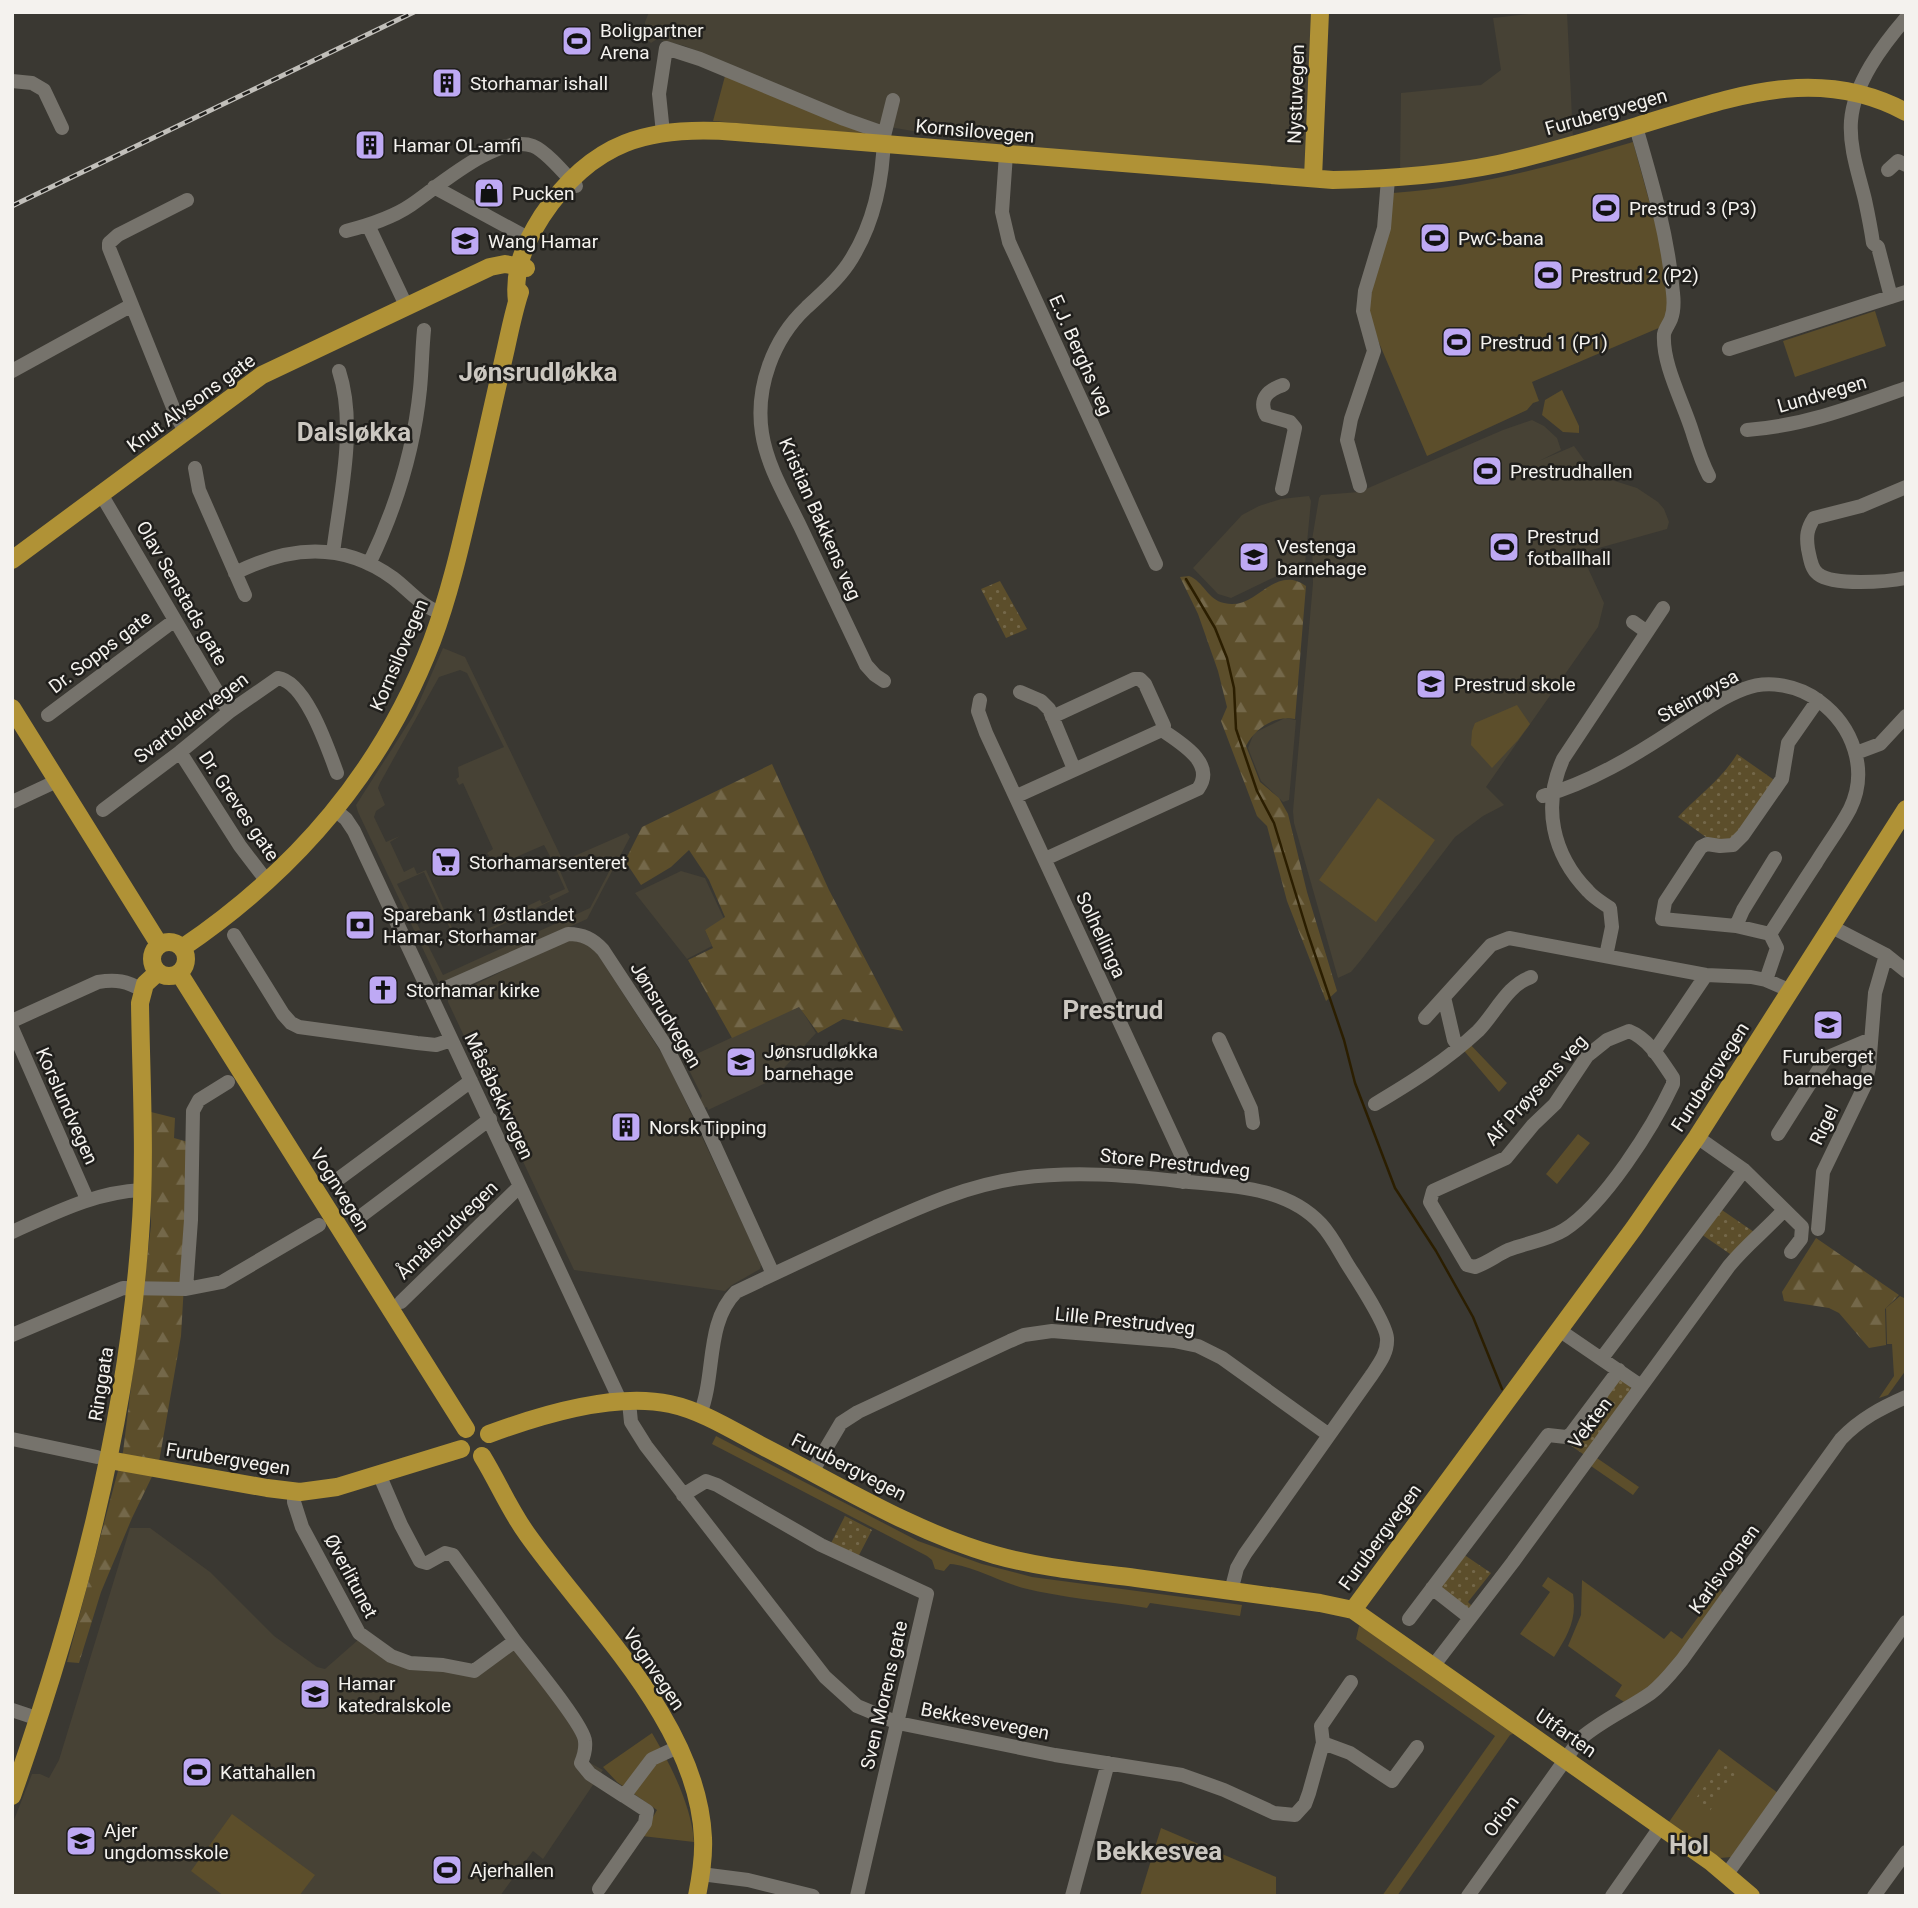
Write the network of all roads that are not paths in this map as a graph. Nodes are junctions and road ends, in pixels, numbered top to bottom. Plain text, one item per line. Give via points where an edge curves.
1 (1320, 12) edge
2 (1906, 18) edge
3 (12, 81) edge
4 (1858, 93) junction
5 (893, 100) dead end
6 (1906, 112) edge
7 (1636, 127) junction
8 (62, 128) dead end
9 (663, 132) junction
10 (884, 140) junction
11 (1006, 155) junction
12 (1906, 165) edge
13 (1888, 170) dead end
14 (1313, 178) junction
15 (1388, 179) junction
16 (573, 183) junction
17 (434, 187) junction
18 (187, 200) dead end
19 (368, 225) junction
20 (346, 231) dead end
21 (524, 236) dead end
22 (522, 267) junction
23 (1906, 292) edge
24 (1891, 297) junction
25 (403, 299) dead end
26 (132, 305) junction
27 (424, 330) dead end
28 (1729, 349) dead end
29 (12, 371) edge
30 (339, 371) dead end
31 (1283, 385) dead end
32 (1906, 388) edge
33 (1747, 430) dead end
34 (185, 431) junction
35 (195, 468) dead end
36 (1709, 476) dead end
37 (1360, 486) dead end
38 (1906, 487) edge
39 (1282, 489) dead end
40 (101, 494) junction
41 (333, 553) junction
42 (12, 560) edge
43 (369, 564) junction
44 (1156, 564) dead end
45 (235, 573) junction
46 (1906, 578) edge
47 (245, 595) dead end
48 (1663, 608) dead end
49 (441, 613) junction
50 (175, 620) junction
51 (1633, 622) dead end
52 (1647, 632) junction
53 (884, 681) dead end
54 (1020, 692) dead end
55 (980, 700) dead end
56 (1818, 700) junction
57 (12, 708) edge
58 (229, 712) junction
59 (48, 715) dead end
60 (1906, 716) edge
61 (1052, 717) junction
62 (1162, 730) junction
63 (180, 752) junction
64 (1856, 753) junction
65 (1074, 769) junction
66 (337, 774) dead end
67 (57, 780) junction
68 (1548, 794) junction
69 (1017, 796) junction
70 (12, 802) edge
71 (1906, 809) edge
72 (103, 810) dead end
73 (335, 810) junction
74 (1775, 858) dead end
75 (1045, 859) junction
76 (266, 880) junction
77 (1736, 926) junction
78 (1832, 926) junction
79 (1769, 934) junction
80 (234, 935) dead end
81 (159, 944) junction
82 (182, 948) junction
83 (1886, 955) junction
84 (1606, 956) junction
85 (1906, 971) edge
86 (158, 972) junction
87 (179, 973) junction
88 (1706, 975) junction
89 (1531, 977) dead end
90 (1766, 980) junction
91 (142, 990) junction
92 (1791, 991) junction
93 (430, 995) junction
94 (1444, 997) junction
95 (1425, 1018) dead end
96 (12, 1021) edge
97 (12, 1028) edge
98 (1219, 1039) dead end
99 (1871, 1039) junction
100 (452, 1040) junction
101 (1459, 1047) junction
102 (1654, 1052) junction
103 (471, 1081) junction
104 (228, 1082) dead end
105 (1375, 1104) dead end
106 (490, 1119) junction
107 (1253, 1123) dead end
108 (1778, 1135) dead end
109 (1697, 1137) junction
110 (1744, 1170) junction
111 (337, 1180) dead end
112 (1183, 1182) junction
113 (520, 1186) junction
114 (142, 1190) junction
115 (87, 1199) junction
116 (1784, 1210) junction
117 (361, 1216) dead end
118 (319, 1224) dead end
119 (1818, 1229) dead end
120 (12, 1232) edge
121 (1791, 1252) dead end
122 (773, 1275) junction
123 (136, 1287) junction
124 (186, 1289) junction
125 (401, 1302) dead end
126 (1559, 1330) junction
127 (12, 1335) edge
128 (1602, 1358) junction
129 (1619, 1370) junction
130 (1641, 1386) junction
131 (1906, 1397) edge
132 (624, 1403) junction
133 (700, 1414) junction
134 (466, 1429) junction
135 (489, 1434) junction
136 (1329, 1435) junction
137 (13, 1438) edge
138 (461, 1449) junction
139 (482, 1456) junction
140 (103, 1459) junction
141 (811, 1472) junction
142 (379, 1474) junction
143 (293, 1491) junction
144 (683, 1494) junction
145 (1432, 1588) junction
146 (1231, 1591) junction
147 (1353, 1610) junction
148 (1469, 1617) junction
149 (1409, 1619) dead end
150 (1906, 1622) edge
151 (515, 1641) junction
152 (1434, 1665) junction
153 (1351, 1682) dead end
154 (12, 1710) edge
155 (40, 1718) junction
156 (898, 1723) junction
157 (1323, 1743) junction
158 (678, 1747) junction
159 (1417, 1747) dead end
160 (1566, 1759) junction
161 (1108, 1763) junction
162 (12, 1796) edge
163 (624, 1796) junction
164 (1661, 1826) junction
165 (1906, 1852) edge
166 (701, 1874) junction
167 (1727, 1874) junction
168 (599, 1889) dead end
169 (697, 1896) edge
170 (813, 1896) edge
171 (856, 1896) edge
172 (1072, 1896) edge
173 (1468, 1896) edge
174 (1612, 1896) edge
175 (1751, 1896) edge
176 (1874, 1896) edge

1 - 14 main road, Nystuvegen
2 - 4 street via 1881,50
3 - 8 street via 44,90
4 - 6 main road, Furubergvegen
4 - 7 main road, Furubergvegen via 1807,86 1781,88
4 - 24 street via 1851,122 1853,148 1873,243
5 - 10 street, Kornsilovegen
7 - 15 main road, Furubergvegen via 1497,164
7 - 36 street via 1669,260 1674,307 1664,332 1667,356
9 - 10 main road, Kornsilovegen via 709,130
9 - 10 street via 659,94 666,48 878,131
9 - 16 main road, Kornsilovegen via 618,145
10 - 11 main road, Kornsilovegen
10 - 53 street, Kristian Bakkens veg via 875,202 860,244 836,280 783,336 769,366 762,432 773,470 866,665
11 - 14 main road, Kornsilovegen
11 - 44 street, E.J. Berghs veg via 1002,212 1009,242
12 - 13 street via 1898,161
14 - 15 main road, Furubergvegen
15 - 37 street via 1384,228 1363,311 1374,351 1347,440
16 - 17 street via 536,147 519,142 456,171
16 - 22 main road, Kornsilovegen via 552,202 528,238
17 - 19 street via 411,205
17 - 21 street
18 - 26 street via 118,234 109,243
19 - 20 street
19 - 25 street
22 - 34 main road, Knut Alvsons gate via 489,267 273,369
22 - 49 main road, Kornsilovegen
23 - 24 street
24 - 28 street
26 - 29 street
26 - 34 street
27 - 43 street via 410,445 387,526
30 - 41 street via 346,424
31 - 39 street via 1268,391 1263,407 1266,415 1295,428
32 - 33 street, Lundvegen via 1826,416
34 - 40 main road, Knut Alvsons gate
35 - 45 street via 199,490
38 - 46 street via 1861,506 1814,518 1806,537 1817,574 1836,581
40 - 42 main road, Knut Alvsons gate
40 - 50 street, Olav Senstads gate
41 - 43 street
41 - 45 street via 288,553
43 - 49 street
45 - 47 street
48 - 52 street
49 - 73 main road, Kornsilovegen via 403,705 376,754
50 - 58 street, Olav Senstads gate
50 - 59 street, Dr. Sopps gate
51 - 52 street
52 - 68 street via 1563,759
54 - 61 street via 1041,701
55 - 69 street, Solhellinga via 978,711 986,733
56 - 64 street, Steinrøysa via 1837,715
56 - 68 street, Steinrøysa via 1779,685 1745,689 1620,764
56 - 77 street via 1788,743 1784,772 1775,791 1733,845 1701,847 1665,902 1662,919
57 - 67 main road
58 - 63 street, Svartoldervegen
58 - 66 street, Svartoldervegen via 278,678 291,682 316,722
60 - 64 street via 1881,744
61 - 62 street via 1140,679 1163,722
61 - 65 street
62 - 65 street
62 - 75 street via 1198,760 1203,776 1198,789
63 - 72 street, Svartoldervegen
63 - 76 street, Dr. Greves gate
64 - 79 street, Steinrøysa via 1857,784 1849,809
65 - 69 street
67 - 70 street
67 - 81 main road
68 - 84 street via 1562,858 1590,894 1610,908 1612,927
69 - 75 street, Solhellinga
71 - 78 main road, Furubergvegen
73 - 76 main road, Kornsilovegen
73 - 93 street, Måsåbekkvegen via 354,831
74 - 77 street
75 - 112 street, Solhellinga via 1185,1163
76 - 82 main road, Kornsilovegen
77 - 79 street
78 - 83 street
78 - 92 main road, Furubergvegen
79 - 90 street via 1777,948
80 - 100 street via 283,1014 299,1027 436,1045
81 - 82 main road via 170,942
81 - 86 main road via 151,959
82 - 87 main road via 186,960
83 - 85 street
83 - 99 street, Rigel via 1875,993
84 - 88 street
84 - 94 street via 1508,938 1491,945
86 - 87 main road via 165,976
86 - 91 main road
87 - 134 main road, Vognvegen
88 - 90 street
88 - 102 street
89 - 101 street via 1518,983
90 - 92 street
91 - 96 street via 129,982 99,982
91 - 114 main road, Ringgata
92 - 109 main road, Furubergvegen
93 - 100 street, Måsåbekkvegen
93 - 122 street, Jønsrudvegen via 568,934 597,943 666,1046
94 - 95 street
94 - 101 street
97 - 115 street, Korslundvegen
98 - 107 street
99 - 108 street, Rigel via 1826,1058
99 - 119 street, Rigel via 1865,1085 1823,1172
100 - 103 street, Måsåbekkvegen
101 - 105 street
102 - 102 street, Alf Prøysens veg via 1629,1031 1607,1040 1587,1056 1555,1104 1506,1158 1433,1191 1430,1202 1467,1265 1475,1268 1506,1251 1561,1232 1600,1197 1673,1084
103 - 106 street, Måsåbekkvegen
103 - 111 street
104 - 124 street via 199,1100 193,1111
106 - 113 street, Måsåbekkvegen
106 - 117 street
109 - 110 street
109 - 126 main road, Furubergvegen
110 - 116 street
110 - 128 street
112 - 122 street, Store Prestrudveg via 1077,1173 1004,1181 928,1203
112 - 136 street, Store Prestrudveg via 1263,1192 1298,1204 1321,1225 1363,1290 1387,1335 1386,1347
113 - 125 street, Åmålsrudvegen
113 - 132 street, Måsåbekkvegen
114 - 115 street
114 - 123 main road, Ringgata
115 - 120 street
116 - 121 street via 1802,1227 1801,1239
116 - 130 street, Vekten via 1729,1266
118 - 124 street via 222,1282
122 - 133 street, Store Prestrudveg via 736,1292 721,1312
123 - 124 street
123 - 127 street via 92,1300
123 - 140 main road, Ringgata via 125,1375
126 - 128 street
126 - 147 main road, Furubergvegen
128 - 129 street
129 - 130 street
129 - 145 street via 1571,1434 1548,1435
130 - 148 street, Vekten
131 - 160 street, Karlsvognen via 1874,1412 1841,1439 1662,1684 1593,1728
132 - 133 main road, Furubergvegen via 669,1404
132 - 135 main road, Furubergvegen via 543,1415
132 - 144 street, Bekkesvevegen via 646,1447
133 - 141 main road, Furubergvegen
134 - 135 main road via 479,1427
134 - 138 main road
135 - 139 main road via 490,1446
136 - 141 street, Lille Prestrudveg via 1208,1350 1174,1341 1052,1331 1024,1335 858,1412 841,1423
136 - 146 street, Store Prestrudveg via 1245,1554
137 - 140 street
138 - 139 main road via 471,1457
138 - 142 main road, Furubergvegen
139 - 158 main road, Vognvegen via 527,1535 629,1665
140 - 143 main road, Furubergvegen
140 - 155 main road, Ringgata via 81,1576
141 - 146 main road, Furubergvegen via 919,1527 997,1555
142 - 143 main road, Furubergvegen via 326,1489
142 - 151 street via 420,1561 453,1555
143 - 151 street, Øverlitunet via 302,1527 359,1633 391,1656 474,1671
144 - 156 street, Bekkesvevegen via 835,1687 857,1706
144 - 156 street, Sven Morens gate via 706,1482 717,1485 821,1545 927,1594
145 - 148 street
145 - 149 street
146 - 147 main road, Furubergvegen
147 - 152 main road, Utfarten
148 - 152 street, Vekten
150 - 167 street
151 - 163 street via 586,1739 581,1763
152 - 160 main road, Utfarten
153 - 157 street, Bekkesvevegen via 1321,1726
154 - 155 street
155 - 162 main road, Ringgata
156 - 161 street, Bekkesvevegen
156 - 171 street, Sven Morens gate
157 - 159 street via 1350,1753 1392,1781
157 - 161 street, Bekkesvevegen via 1305,1804 1295,1815 1274,1812 1192,1777
158 - 163 street via 652,1759
158 - 166 main road, Vognvegen via 700,1811
160 - 164 main road, Utfarten
160 - 173 street, Orion
161 - 172 street
163 - 168 street via 647,1811 645,1823
164 - 167 main road, Utfarten
164 - 174 street
165 - 176 street
166 - 169 main road, Vognvegen
166 - 170 street
167 - 175 main road, Utfarten

